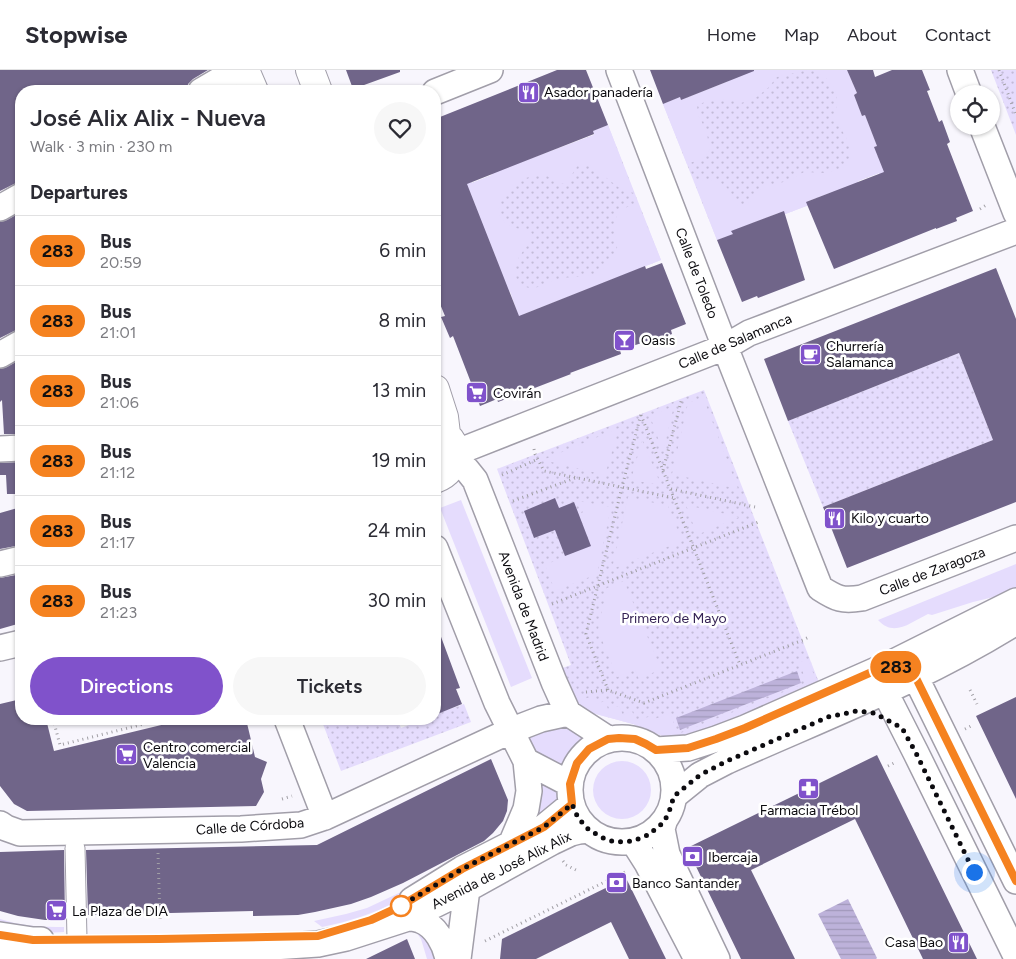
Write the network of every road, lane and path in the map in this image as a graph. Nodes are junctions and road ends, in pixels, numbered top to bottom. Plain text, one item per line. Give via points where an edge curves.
1 (237, 70) edge
2 (245, 70) edge
3 (310, 70) edge
4 (490, 70) edge
5 (619, 70) edge
6 (960, 70) edge
7 (999, 70) edge
8 (211, 85) edge
9 (251, 85) edge
10 (316, 85) edge
11 (966, 85) edge
12 (441, 90) edge
13 (1016, 115) edge
14 (985, 135) edge
15 (15, 199) edge
16 (0, 208) edge
17 (1016, 214) edge
18 (1016, 231) edge
19 (15, 347) edge
20 (725, 347) junction
21 (0, 356) edge
22 (682, 398) dead end
23 (441, 408) edge
24 (15, 448) edge
25 (0, 449) edge
26 (534, 449) dead end
27 (445, 451) edge
28 (538, 459) junction
29 (663, 470) junction
30 (502, 475) dead end
31 (576, 478) junction
32 (622, 487) junction
33 (670, 488) junction
34 (674, 498) junction
35 (513, 501) dead end
36 (755, 507) dead end
37 (761, 521) dead end
38 (1016, 538) edge
39 (694, 548) junction
40 (15, 560) edge
41 (441, 563) edge
42 (0, 564) edge
43 (598, 586) junction
44 (846, 600) joint
45 (1016, 601) edge
46 (552, 604) dead end
47 (1016, 622) edge
48 (809, 637) dead end
49 (15, 644) edge
50 (0, 648) edge
51 (945, 662) junction
52 (890, 664) junction
53 (740, 666) junction
54 (916, 678) junction
55 (608, 690) junction
56 (970, 690) dead end
57 (586, 692) dead end
58 (885, 692) junction
59 (977, 704) dead end
60 (929, 705) junction
61 (568, 712) junction
62 (828, 717) junction
63 (55, 725) edge
64 (140, 725) edge
65 (289, 725) edge
66 (902, 728) junction
67 (510, 731) junction
68 (608, 739) junction
69 (656, 750) junction
70 (526, 761) junction
71 (571, 794) junction
72 (674, 796) junction
73 (326, 817) junction
74 (664, 822) junction
75 (0, 824) edge
76 (589, 830) junction
77 (633, 841) junction
78 (158, 845) dead end
79 (75, 848) dead end
80 (502, 848) junction
81 (628, 871) dead end
82 (1016, 881) edge
83 (467, 889) junction
84 (408, 918) junction
85 (160, 920) dead end
86 (0, 934) edge
87 (482, 942) dead end
88 (77, 950) edge
89 (0, 954) edge
90 (1016, 956) edge
91 (448, 959) edge
92 (458, 959) edge
93 (697, 959) edge
94 (716, 959) edge

1 - 8 street
2 - 9 street
3 - 10 street
4 - 12 street
5 - 20 street, Calle de Toledo
6 - 11 street
7 - 13 path
14 - 17 street
15 - 16 street
18 - 20 street, Calle de Salamanca via 749,333
19 - 21 street
20 - 27 street, Calle de Salamanca
20 - 44 street, Calle de Toledo via 820,588
22 - 29 path
23 - 27 street
24 - 25 street
26 - 28 path
27 - 61 street, Avenida de Madrid via 475,480
28 - 30 path
28 - 31 path via 544,471
29 - 32 path via 641,414
29 - 33 path
31 - 32 path
31 - 35 path
32 - 34 path
32 - 43 path
33 - 34 path
33 - 36 path
34 - 39 path
37 - 39 path
38 - 44 street, Calle de Zaragoza via 862,598
39 - 43 path
39 - 53 path
40 - 42 street
41 - 67 street
43 - 46 path
43 - 55 path via 586,634
45 - 52 street
47 - 51 street
48 - 53 path
49 - 50 street
51 - 54 street
51 - 60 street via 931,688
52 - 54 street
52 - 58 street
52 - 69 street via 716,739 688,748
53 - 55 path via 644,703
54 - 58 street
54 - 60 street
55 - 57 path
56 - 59 path
58 - 62 street
58 - 66 street
60 - 82 street
61 - 67 street, Calle de Córdoba
61 - 68 street
62 - 66 street via 857,711 874,713
62 - 72 street via 707,771
63 - 64 path via 60,745
65 - 73 street
66 - 90 street
67 - 70 street
67 - 73 street, Calle de Córdoba
68 - 69 street via 635,739
68 - 71 street via 589,749 577,763
69 - 72 street via 667,764
70 - 71 street
70 - 80 street via 529,791 526,809 512,842
71 - 76 street via 578,818
71 - 80 street, Avenida de José Alix Alix via 544,827
72 - 74 street
73 - 75 street, Calle de Córdoba via 301,825 231,829 20,833
74 - 77 street via 648,835
74 - 94 street via 666,854
76 - 77 street via 615,842
76 - 83 street, Avenida de José Alix Alix via 571,833 552,842
77 - 93 street
78 - 85 path
79 - 88 street
80 - 83 street via 476,873
80 - 88 street, Avenida de José Alix Alix via 399,907 371,920 318,936 168,939
81 - 87 path
83 - 84 street, Avenida de José Alix Alix
83 - 92 street
84 - 88 street, Avenida de José Alix Alix via 318,944 243,949
84 - 91 street via 422,921 435,931
86 - 88 street, Avenida de José Alix Alix
88 - 89 street, Avenida de José Alix Alix

